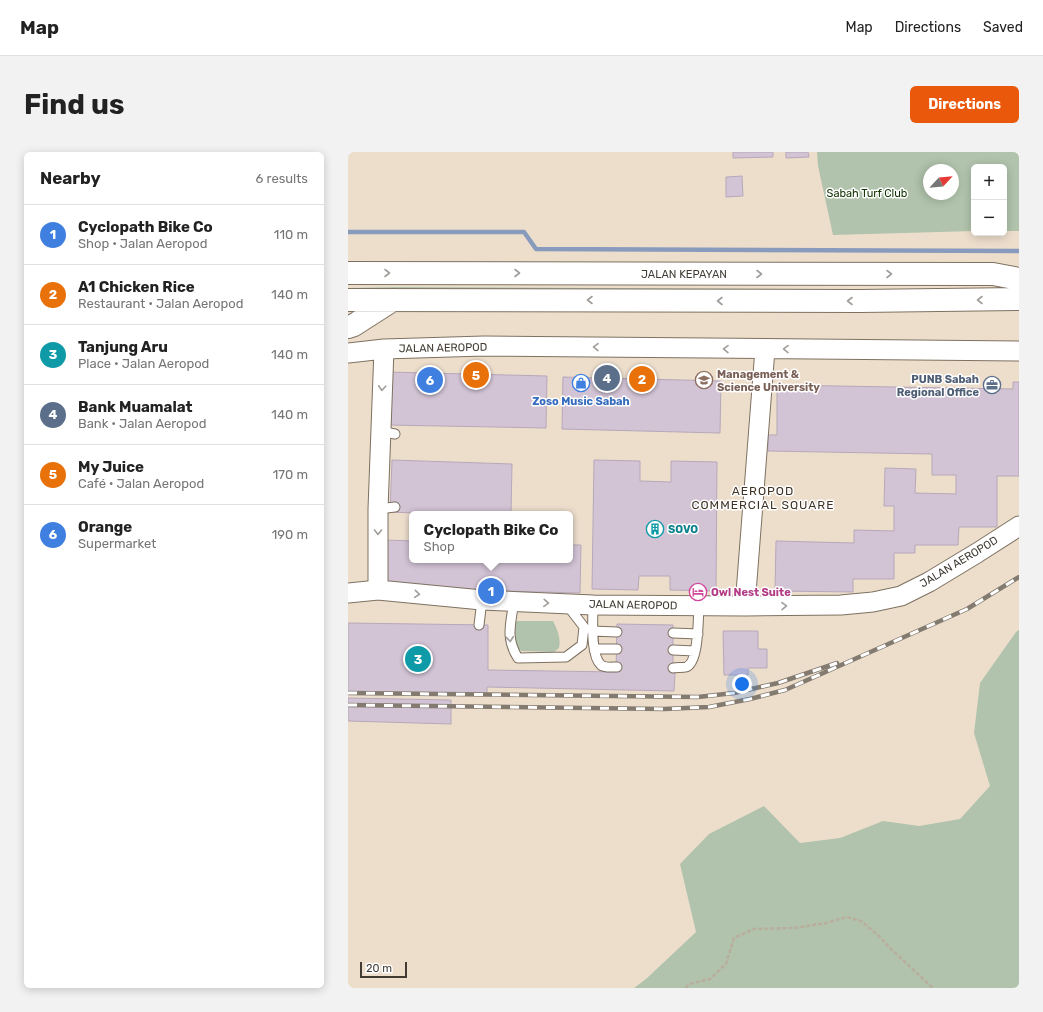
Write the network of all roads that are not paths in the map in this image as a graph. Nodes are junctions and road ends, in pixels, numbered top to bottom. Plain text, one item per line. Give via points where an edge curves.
1 (1019, 265) edge
2 (348, 273) edge
3 (993, 274) junction
4 (1019, 279) edge
5 (1019, 299) edge
6 (348, 300) edge
7 (393, 300) junction
8 (348, 327) edge
9 (1019, 340) edge
10 (384, 349) junction
11 (765, 349) junction
12 (807, 349) junction
13 (1019, 350) edge
14 (348, 353) edge
15 (1019, 526) edge
16 (378, 590) junction
17 (348, 593) edge
18 (482, 600) junction
19 (514, 601) junction
20 (566, 604) junction
21 (593, 605) junction
22 (699, 606) junction
23 (745, 606) junction
24 (479, 625) dead end
25 (592, 631) junction
26 (617, 632) dead end
27 (673, 633) dead end
28 (698, 634) junction
29 (595, 649) junction
30 (617, 649) dead end
31 (673, 650) dead end
32 (695, 651) junction
33 (617, 667) dead end
34 (673, 668) dead end

1 - 3 highway via 1012,265
2 -> 3 highway, JALAN KEPAYAN
3 - 4 highway, JALAN KEPAYAN
5 -> 7 highway
6 - 7 highway
7 - 8 highway
9 - 12 street via 867,339 824,342
11 -> 10 street, JALAN AEROPOD via 484,346
10 - 14 street, JALAN AEROPOD
10 -> 16 street via 388,433 386,508
12 -> 11 street, JALAN AEROPOD
11 - 23 street
12 - 13 street, JALAN AEROPOD
23 -> 15 street, JALAN AEROPOD via 841,605 901,596 929,582
16 - 17 street, JALAN AEROPOD
16 -> 18 street, JALAN AEROPOD
18 - 19 street, JALAN AEROPOD
18 - 24 lane
19 -> 20 street, JALAN AEROPOD
19 -> 20 lane via 509,635 511,648 518,658 566,657 582,646 584,627
20 - 21 street, JALAN AEROPOD
21 - 22 street, JALAN AEROPOD
21 - 25 lane
22 - 23 street, JALAN AEROPOD
22 - 28 lane
25 - 26 lane
25 - 29 lane
27 - 28 lane
28 - 32 lane
29 - 30 lane
29 - 33 lane via 601,665
31 - 32 lane
32 - 34 lane via 691,663 686,667

